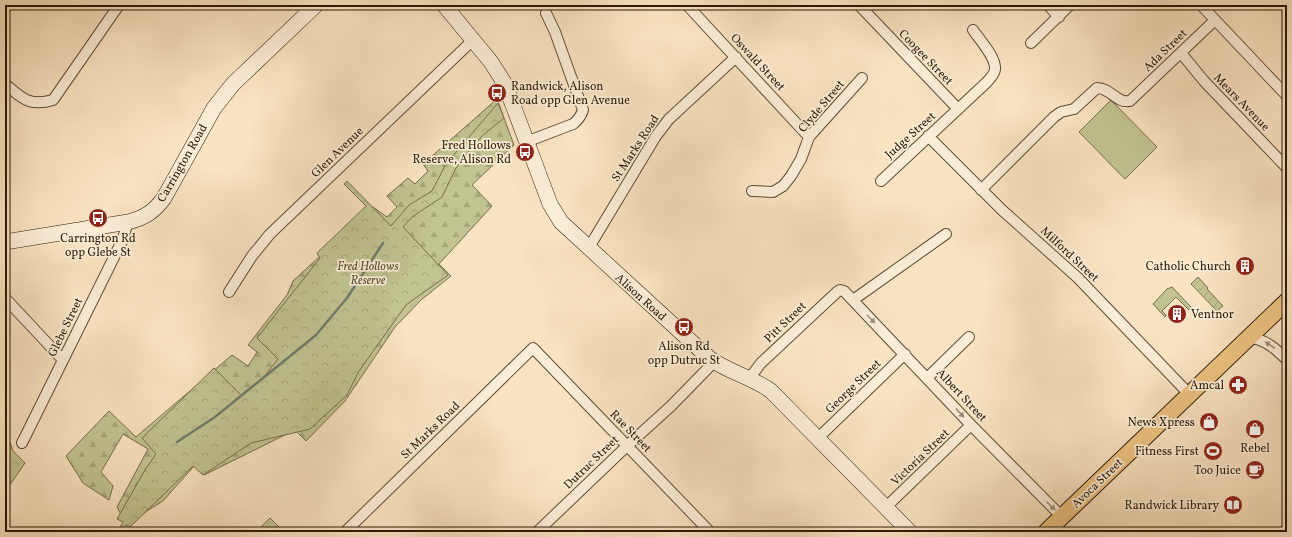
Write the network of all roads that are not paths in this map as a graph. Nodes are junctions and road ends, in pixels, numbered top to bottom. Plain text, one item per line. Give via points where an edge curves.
1 (119, 5) edge
2 (316, 5) edge
3 (444, 5) edge
4 (687, 5) edge
5 (859, 5) edge
6 (1048, 5) edge
7 (1070, 5) edge
8 (1201, 5) edge
9 (546, 14) dead end
10 (1059, 17) junction
11 (1215, 20) junction
12 (973, 30) dead end
13 (473, 40) junction
14 (1031, 43) dead end
15 (1181, 53) junction
16 (736, 57) junction
17 (862, 78) dead end
18 (5, 84) edge
19 (1287, 96) edge
20 (958, 109) junction
21 (809, 136) junction
22 (928, 136) junction
23 (526, 142) junction
24 (1287, 168) edge
25 (880, 181) dead end
26 (981, 190) junction
27 (752, 191) dead end
28 (128, 222) junction
29 (946, 234) dead end
30 (5, 242) edge
31 (588, 248) junction
32 (844, 291) joint
33 (229, 292) dead end
34 (5, 298) edge
35 (853, 300) junction
36 (1287, 301) edge
37 (969, 337) dead end
38 (1249, 337) junction
39 (533, 348) joint
40 (905, 354) junction
41 (63, 360) junction
42 (1287, 360) edge
43 (714, 362) junction
44 (928, 378) junction
45 (749, 379) junction
46 (1190, 395) junction
47 (971, 425) junction
48 (818, 438) junction
49 (22, 443) dead end
50 (627, 446) junction
51 (886, 507) junction
52 (1062, 517) junction
53 (1287, 528) edge
54 (345, 532) edge
55 (537, 532) edge
56 (710, 532) edge
57 (910, 532) edge
58 (1046, 532) edge
59 (1286, 532) edge

1 - 18 street via 53,100 41,104 29,102
2 - 28 main road, Carrington Road via 223,96 159,205 147,216
3 - 13 main road, Alison Road
4 - 16 street, Oswald Street
5 - 20 street, Coogee Street
6 - 10 street
7 - 10 street
8 - 11 street
9 - 23 street via 583,110 578,121
10 - 14 street
11 - 15 street, Ada Street
11 - 19 street
12 - 20 street, Judge Street via 992,56 996,68 991,77
13 - 23 main road, Alison Road via 505,84
13 - 33 street, Glen Avenue via 270,234
15 - 24 street, Mears Avenue via 1204,81
15 - 26 street, Ada Street via 1128,102 1123,102 1103,88 1097,88 1074,109 1061,112
16 - 21 street, Oswald Street
16 - 31 street, St Marks Road via 669,119
17 - 21 street, Clyde Street
20 - 22 street, Judge Street
21 - 27 street, Clyde Street via 801,159 783,186 773,192
22 - 25 street, Judge Street
22 - 26 street, Milford Street
23 - 31 main road, Alison Road via 554,213
26 - 46 street, Milford Street via 1078,278
28 - 30 main road, Carrington Road
28 - 41 street, Glebe Street via 122,241
29 - 35 street
31 - 43 main road, Alison Road
32 - 35 street, Albert Street
32 - 45 street, Pitt Street via 840,290 823,304 761,363
34 - 41 street
35 -> 40 street, Albert Street
36 - 38 main road, Avoca Street
37 - 44 street
42 -> 38 street via 1268,343
38 - 46 main road, Avoca Street
39 - 50 street, Rae Street
39 - 54 street, St Marks Road
40 - 44 street, Albert Street
40 - 48 street, George Street
41 - 49 street, Glebe Street
43 - 45 main road, Alison Road
43 - 50 street, Dutruc Street
44 -> 47 street, Albert Street
45 - 48 main road, Alison Road via 772,391
46 - 52 main road, Avoca Street
47 - 51 street, Victoria Street
47 -> 52 street, Albert Street
48 - 51 main road, Alison Road
50 - 55 street, Dutruc Street
50 - 56 street, Rae Street
51 - 57 main road, Alison Road
52 - 58 main road, Avoca Street
53 - 59 street

